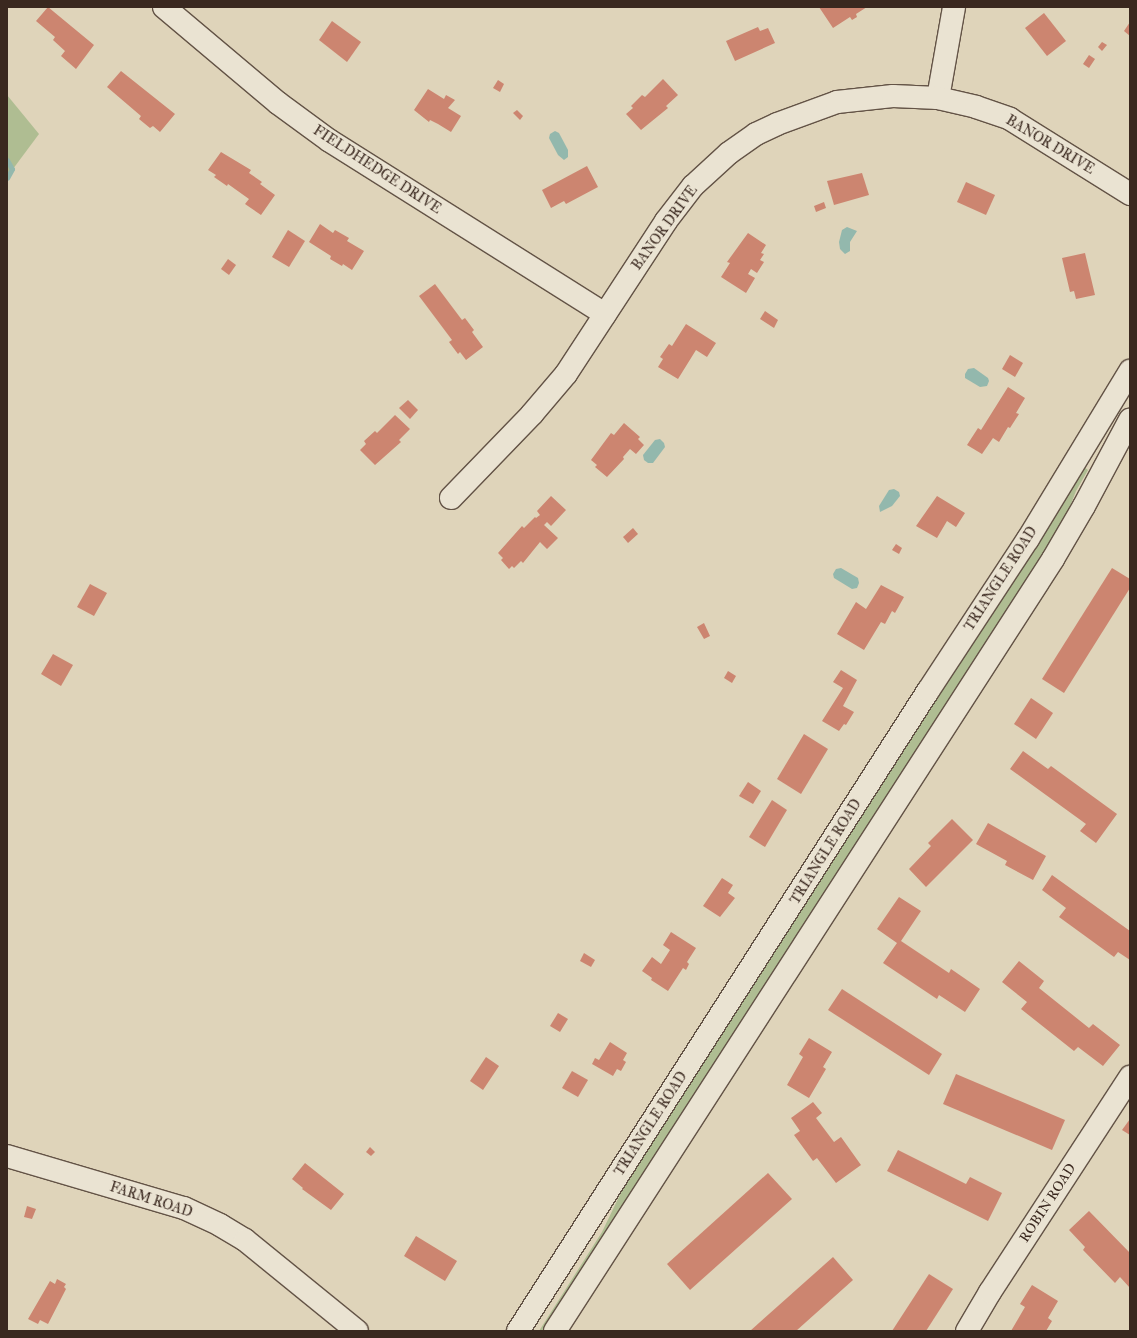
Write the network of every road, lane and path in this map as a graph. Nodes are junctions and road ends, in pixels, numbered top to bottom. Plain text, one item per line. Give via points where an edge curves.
1 (164, 7) edge
2 (954, 7) edge
3 (938, 98) junction
4 (1130, 194) edge
5 (605, 314) junction
6 (1130, 371) edge
7 (1130, 420) edge
8 (450, 498) dead end
9 (1130, 1077) edge
10 (7, 1156) edge
11 (357, 1331) edge
12 (518, 1331) edge
13 (555, 1331) edge
14 (967, 1331) edge

1 - 5 street, FIELDHEDGE DRIVE via 278,102 330,141
2 - 3 street
3 - 4 street, BANOR DRIVE via 976,106 1010,119
3 - 5 street, BANOR DRIVE via 893,96 837,102 756,134 693,186 666,221
5 - 8 street, BANOR DRIVE via 566,374 532,414
6 - 12 street, TRIANGLE ROAD via 1028,539
7 - 13 street via 1053,559
9 - 14 street, ROBIN ROAD
10 - 11 street, FARM ROAD via 184,1208 220,1225 245,1240

